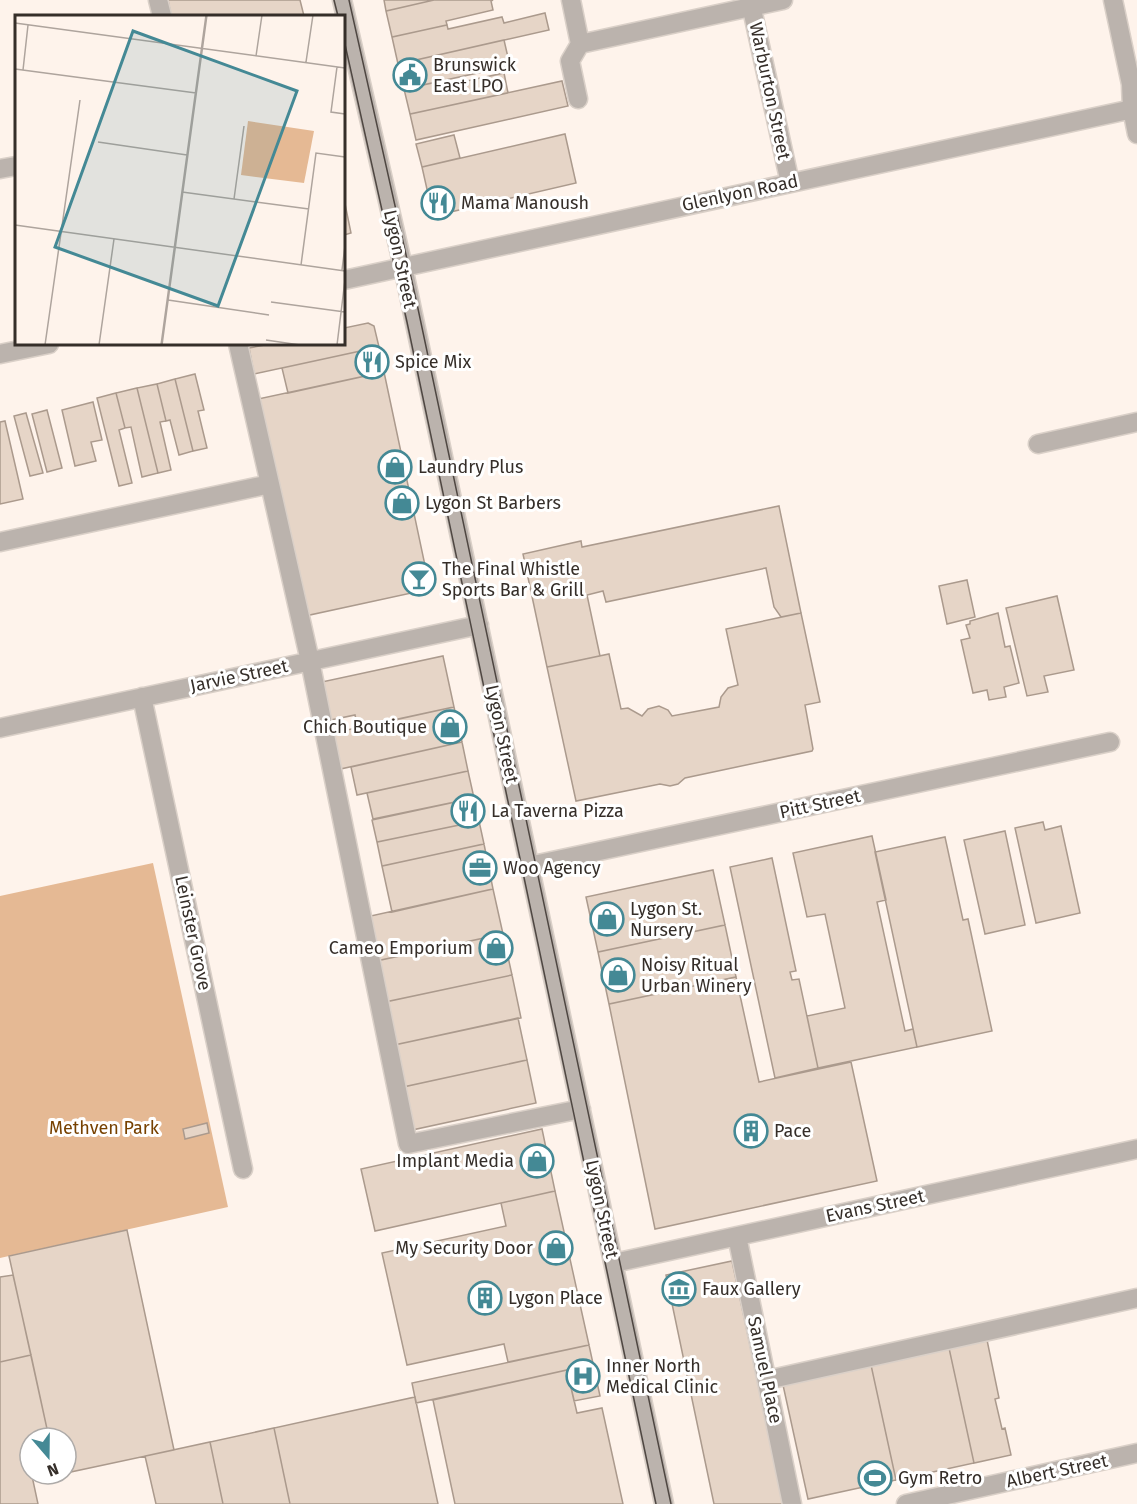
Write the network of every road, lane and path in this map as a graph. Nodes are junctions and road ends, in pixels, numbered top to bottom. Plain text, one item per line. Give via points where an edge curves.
1 (158, 0) edge
2 (342, 0) edge
3 (571, 0) edge
4 (783, 0) edge
5 (1113, 0) edge
6 (751, 3) edge
7 (162, 15) edge
8 (580, 45) junction
9 (578, 99) dead end
10 (1134, 108) edge
11 (1137, 134) edge
12 (15, 166) edge
13 (0, 169) edge
14 (790, 183) junction
15 (403, 267) junction
16 (345, 280) edge
17 (44, 345) edge
18 (238, 345) edge
19 (0, 354) edge
20 (1137, 422) edge
21 (1038, 444) dead end
22 (270, 484) junction
23 (0, 542) edge
24 (479, 625) junction
25 (310, 661) junction
26 (142, 697) junction
27 (0, 728) edge
28 (1110, 742) dead end
29 (529, 866) junction
30 (581, 1109) junction
31 (1137, 1149) edge
32 (243, 1169) dead end
33 (737, 1236) junction
34 (614, 1263) junction
35 (1137, 1298) edge
36 (767, 1380) junction
37 (1137, 1454) edge
38 (664, 1504) edge
39 (792, 1504) edge
40 (906, 1504) edge

1 - 7 street
2 - 15 street, Lygon Street
3 - 8 street
4 - 6 street
5 - 10 street
6 - 8 street
6 - 14 street, Warburton Street
8 - 9 street via 570,61
10 - 11 street
10 - 14 street, Glenlyon Road
12 - 13 street
14 - 15 street, Glenlyon Road
15 - 16 street, Glenlyon Road
15 - 24 street, Lygon Street
17 - 19 street
18 - 22 street
20 - 21 street
22 - 23 street
22 - 25 street
24 - 25 street, Jarvie Street
24 - 29 street, Lygon Street
25 - 26 street, Jarvie Street
25 - 30 street via 408,1144
26 - 27 street, Jarvie Street
26 - 32 street, Leinster Grove
28 - 29 street, Pitt Street
29 - 30 street, Lygon Street
30 - 34 street, Lygon Street
31 - 33 street, Evans Street
33 - 34 street, Evans Street
33 - 36 street, Samuel Place
34 - 38 street, Lygon Street
35 - 36 street
36 - 39 street, Samuel Place
37 - 40 street, Albert Street

